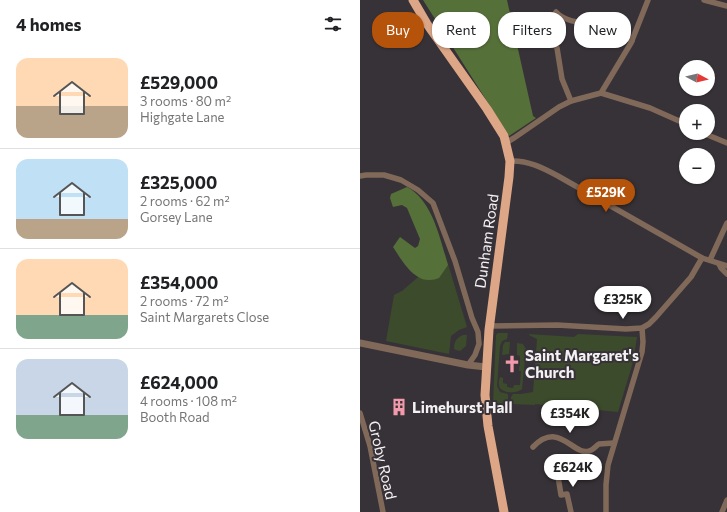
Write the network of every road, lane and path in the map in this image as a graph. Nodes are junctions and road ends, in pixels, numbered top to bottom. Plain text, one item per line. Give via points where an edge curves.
1 (413, 0) edge
2 (648, 0) edge
3 (704, 0) edge
4 (727, 6) edge
5 (566, 19) edge
6 (632, 41) junction
7 (557, 48) dead end
8 (601, 93) junction
9 (571, 101) junction
10 (679, 121) edge
11 (715, 138) edge
12 (507, 142) junction
13 (727, 143) edge
14 (510, 161) junction
15 (360, 176) edge
16 (727, 223) edge
17 (702, 258) junction
18 (710, 260) junction
19 (719, 264) junction
20 (727, 266) edge
21 (727, 274) edge
22 (490, 326) junction
23 (642, 328) junction
24 (360, 342) edge
25 (468, 365) junction
26 (486, 367) junction
27 (360, 413) edge
28 (614, 443) junction
29 (532, 447) dead end
30 (557, 470) dead end
31 (727, 500) edge
32 (383, 512) edge
33 (504, 512) edge
34 (571, 512) edge
35 (606, 512) edge
36 (722, 512) edge

1 - 12 highway, Dunham Road
2 - 6 street
3 - 4 street
5 - 6 street via 613,28
6 - 8 street
7 - 9 street via 562,79
8 - 9 street
8 - 10 street via 650,108
9 - 12 street
11 - 13 street
12 - 14 highway, Dunham Road
14 - 17 street via 534,164 558,176
14 - 22 highway, Dunham Road
15 - 25 street via 384,175 401,180 433,203 478,332 479,344
16 - 18 street
17 - 18 street
17 - 23 street via 691,277 656,317
18 - 19 street
19 - 20 street
19 - 21 street
22 - 23 street
22 - 26 highway, Dunham Road
23 - 28 street via 642,352
24 - 25 street
25 - 26 street
26 - 33 highway, Dunham Road via 488,426
27 - 32 street, Groby Road via 370,446
28 - 29 street via 599,444 587,452 551,437
28 - 35 street via 608,465
30 - 34 street via 561,495 567,494
31 - 36 street

